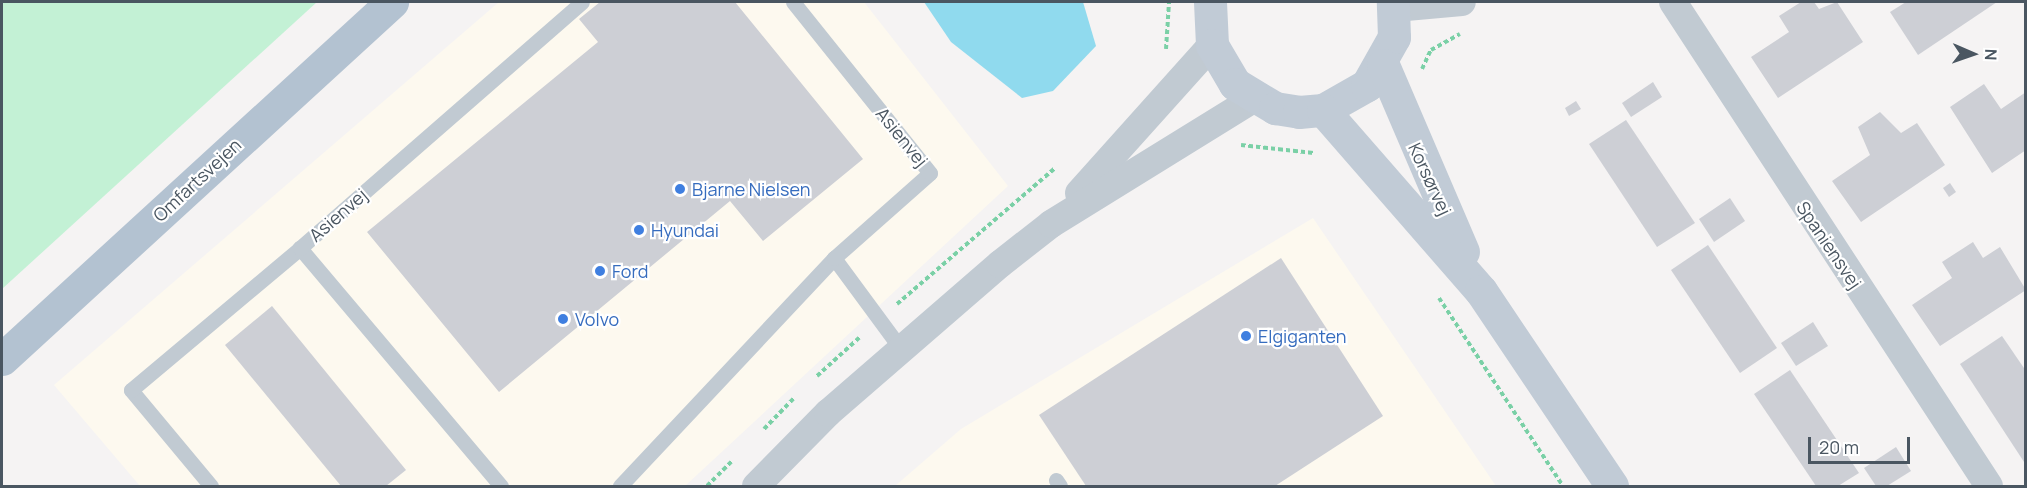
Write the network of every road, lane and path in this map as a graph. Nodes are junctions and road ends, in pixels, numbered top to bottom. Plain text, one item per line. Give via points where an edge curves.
1 (392, 2) edge
2 (582, 2) edge
3 (793, 2) edge
4 (1169, 2) edge
5 (1210, 2) edge
6 (1462, 2) edge
7 (1672, 2) edge
8 (1394, 4) edge
9 (1212, 45) junction
10 (1160, 59) dead end
11 (1383, 65) junction
12 (1253, 99) junction
13 (1323, 110) junction
14 (1237, 146) dead end
15 (1320, 154) dead end
16 (1061, 163) dead end
17 (1051, 224) junction
18 (300, 248) junction
19 (834, 258) junction
20 (1433, 290) dead end
21 (1481, 291) junction
22 (879, 319) junction
23 (901, 348) junction
24 (2, 359) edge
25 (814, 380) dead end
26 (797, 395) dead end
27 (756, 436) dead end
28 (740, 453) dead end
29 (211, 486) edge
30 (501, 486) edge
31 (620, 486) edge
32 (707, 486) edge
33 (756, 486) edge
34 (1563, 486) edge
35 (1612, 486) edge
36 (1989, 486) edge

1 - 24 main road, Omfartsvejen
2 - 18 lane, Asienvej
3 - 19 lane, Asienvej via 930,173
4 - 10 path via 1165,51
5 - 9 main road
6 - 8 street
7 - 36 street, Spaniensvej
8 - 11 main road via 1394,37
9 - 12 main road via 1235,84
9 - 17 street
11 - 13 main road via 1367,86
11 - 21 main road, Korsørvej
12 - 13 main road via 1275,108
12 - 17 street
13 - 21 main road, Korsørvej
14 - 15 path via 1261,144
16 - 22 path
17 - 23 street
18 - 29 lane via 131,390
18 - 30 lane, Asienvej
19 - 22 lane
19 - 31 lane, Asienvej
20 - 34 path
21 - 35 main road, Korsørvej
22 - 23 lane
22 - 25 path
23 - 33 street
26 - 27 path
28 - 32 path

